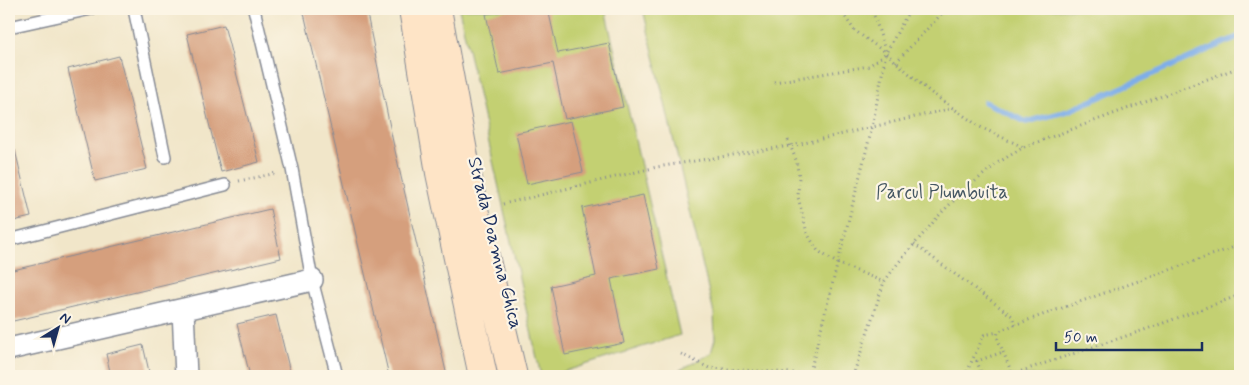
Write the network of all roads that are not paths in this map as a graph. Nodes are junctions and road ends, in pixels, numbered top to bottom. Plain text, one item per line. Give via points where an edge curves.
1 (91, 9) edge
2 (134, 9) edge
3 (254, 9) edge
4 (413, 9) edge
5 (437, 9) edge
6 (9, 27) edge
7 (455, 113) junction
8 (165, 157) dead end
9 (440, 173) junction
10 (225, 185) road end
11 (9, 240) edge
12 (312, 280) junction
13 (183, 310) junction
14 (9, 349) edge
15 (186, 376) edge
16 (337, 376) edge
17 (464, 376) edge
18 (483, 376) edge
19 (513, 376) edge
20 (528, 376) edge

1 - 6 lane
2 - 8 lane
3 - 12 lane via 292,169
4 - 9 main road, Strada Doamna Ghica
5 - 7 main road, Strada Doamna Ghica
7 - 19 main road, Strada Doamna Ghica
7 - 20 main road, Strada Doamna Ghica via 473,151
9 - 17 main road, Strada Doamna Ghica via 439,251
9 - 18 main road, Strada Doamna Ghica
10 - 11 lane
12 - 13 street
12 - 16 lane
13 - 14 street
13 - 15 street

